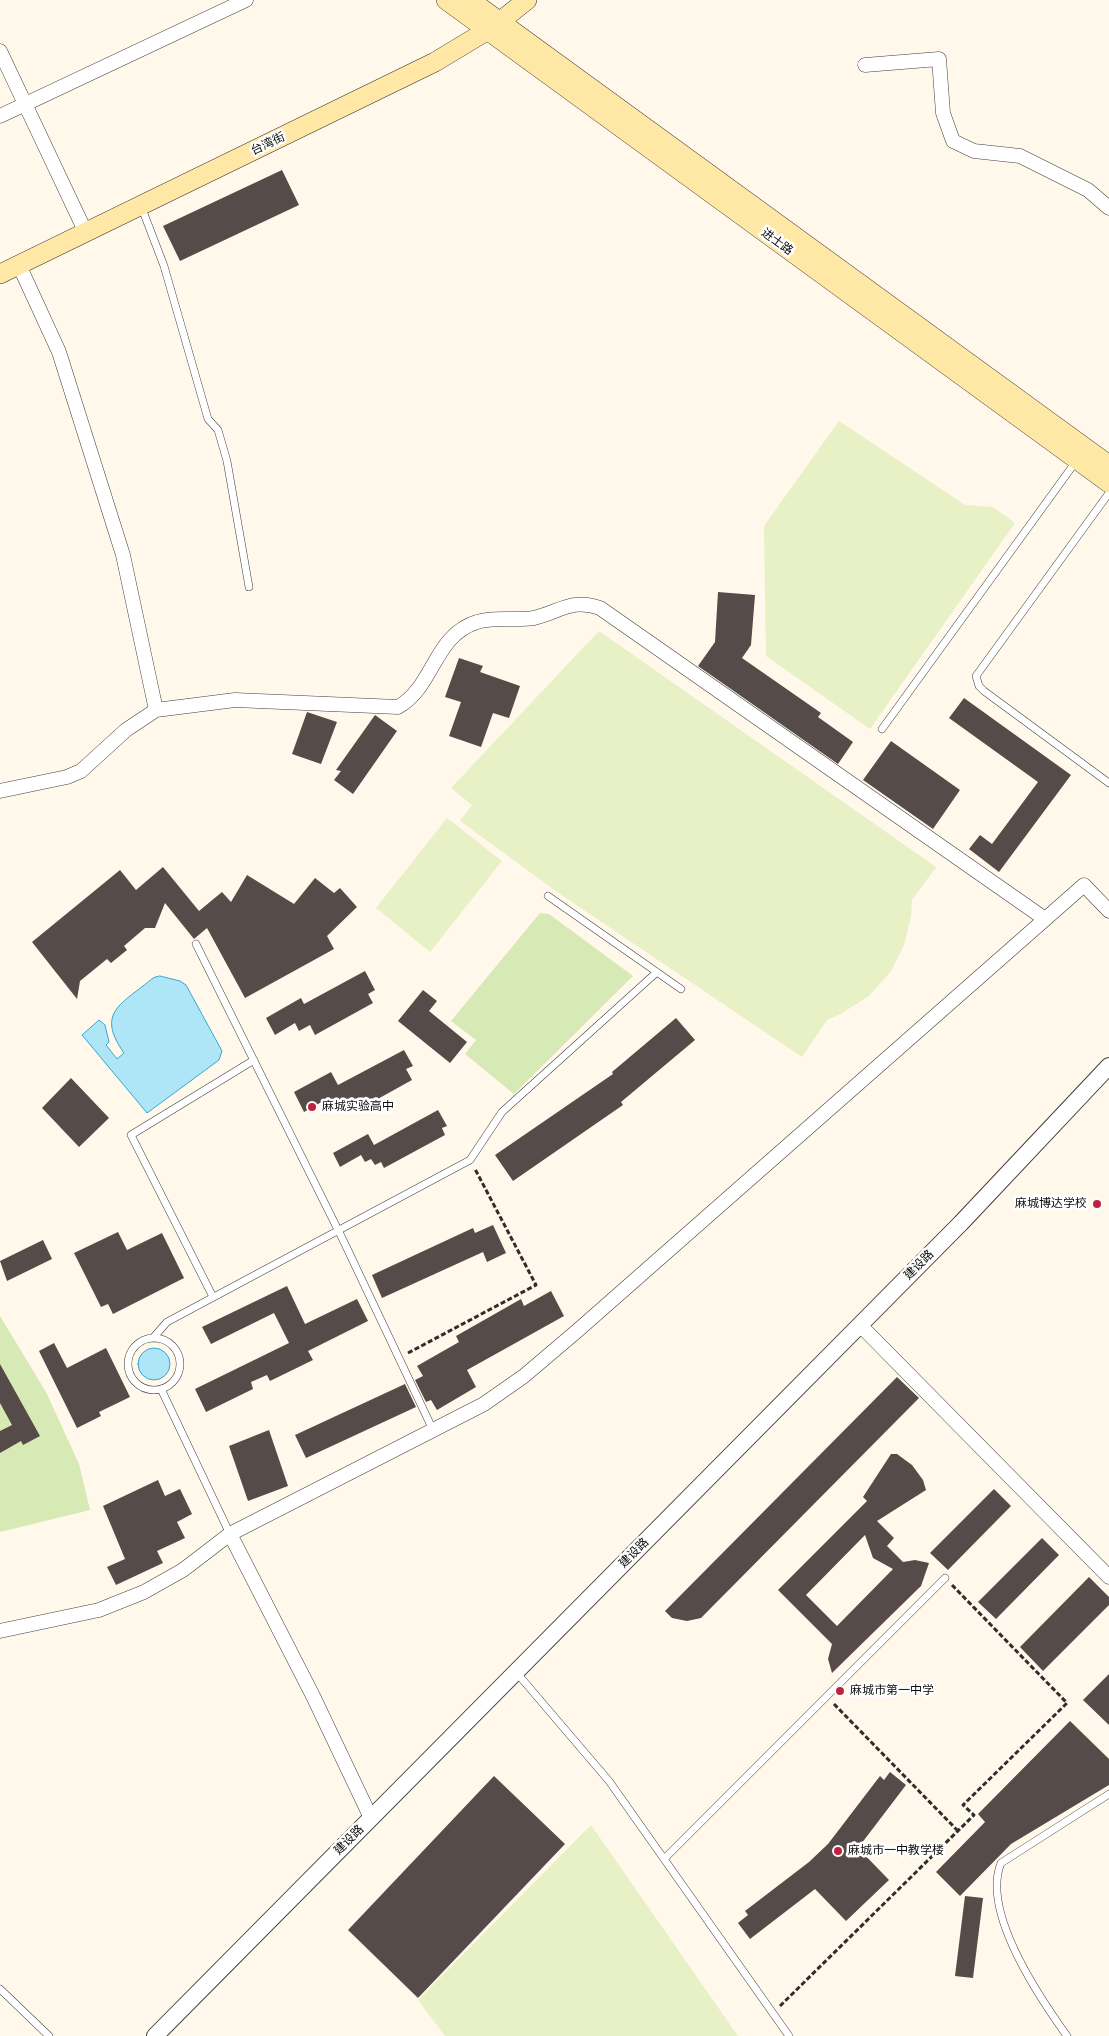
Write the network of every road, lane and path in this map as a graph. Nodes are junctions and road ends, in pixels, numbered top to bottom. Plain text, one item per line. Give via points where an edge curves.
1 (246, 0) edge
2 (446, 0) edge
3 (470, 0) edge
4 (527, 0) edge
5 (493, 26) junction
6 (0, 51) edge
7 (865, 65) dead end
8 (25, 104) junction
9 (0, 116) edge
10 (141, 206) junction
11 (1109, 208) edge
12 (86, 233) junction
13 (19, 265) junction
14 (0, 274) edge
15 (1078, 460) junction
16 (1109, 465) edge
17 (1109, 483) edge
18 (1109, 493) edge
19 (249, 587) dead end
20 (156, 710) junction
21 (882, 729) dead end
22 (1109, 783) edge
23 (0, 791) edge
24 (548, 896) dead end
25 (1109, 911) edge
26 (1045, 919) junction
27 (196, 944) dead end
28 (657, 972) junction
29 (681, 989) dead end
30 (254, 1060) junction
31 (1109, 1066) edge
32 (470, 1160) junction
33 (338, 1231) junction
34 (214, 1297) junction
35 (860, 1325) junction
36 (153, 1338) junction
37 (398, 1358) junction
38 (161, 1389) junction
39 (433, 1430) junction
40 (230, 1534) junction
41 (1109, 1577) edge
42 (945, 1578) joint
43 (0, 1631) edge
44 (516, 1672) junction
45 (827, 1696) junction
46 (1109, 1794) edge
47 (371, 1818) junction
48 (958, 1830) junction
49 (664, 1859) junction
50 (0, 1989) edge
51 (773, 2012) junction
52 (49, 2036) edge
53 (155, 2036) edge
54 (789, 2036) edge
55 (1067, 2036) edge

1 - 8 street
2 - 5 main road, 进士路
3 - 5 main road, 进士路
4 - 5 main road, 台湾街
5 - 10 main road, 台湾街 via 434,62
5 - 15 main road, 进士路
5 - 16 main road, 进士路
6 - 8 street
7 - 11 street via 939,59 943,113 954,141 974,151 1020,156 1088,190
8 - 9 street
8 - 12 street
10 - 12 main road, 台湾街
10 - 19 lane via 164,266 208,419 218,430 227,461
12 - 13 main road, 台湾街
13 - 14 main road, 台湾街
13 - 20 street via 59,352 123,555
15 - 17 main road, 进士路
15 - 21 lane
18 - 22 lane via 976,676 984,691
20 - 23 street via 126,730 81,771
20 - 26 street via 235,700 398,707 414,696 445,644 475,622 520,620 569,604 591,605
24 - 28 lane
25 - 26 street via 1084,885
26 - 39 street via 532,1369 484,1404
27 - 30 lane
28 - 29 lane
28 - 32 lane via 502,1112
30 - 33 lane
30 - 34 lane via 131,1135
31 - 35 street, 建设路
32 - 33 lane
32 - 37 path via 536,1285
33 - 34 lane
33 - 37 lane
34 - 36 lane via 167,1322
35 - 41 street
35 - 44 street, 建设路
36 - 38 lane via 172,1345 180,1363 174,1382
36 - 38 lane via 135,1347 128,1366 137,1384 146,1389
37 - 39 lane
38 - 40 lane
39 - 40 street
40 - 43 street via 182,1570 144,1592 99,1610
40 - 47 street
42 - 45 lane
42 - 48 path via 1067,1703 963,1804 974,1815
44 - 47 street, 建设路
44 - 49 lane via 609,1781
45 - 48 path
45 - 49 lane
46 - 55 lane via 1001,1863 998,1872 997,1887 1006,1932 1034,1989
47 - 53 street, 建设路
48 - 51 path
49 - 51 lane
50 - 52 lane
51 - 54 lane

